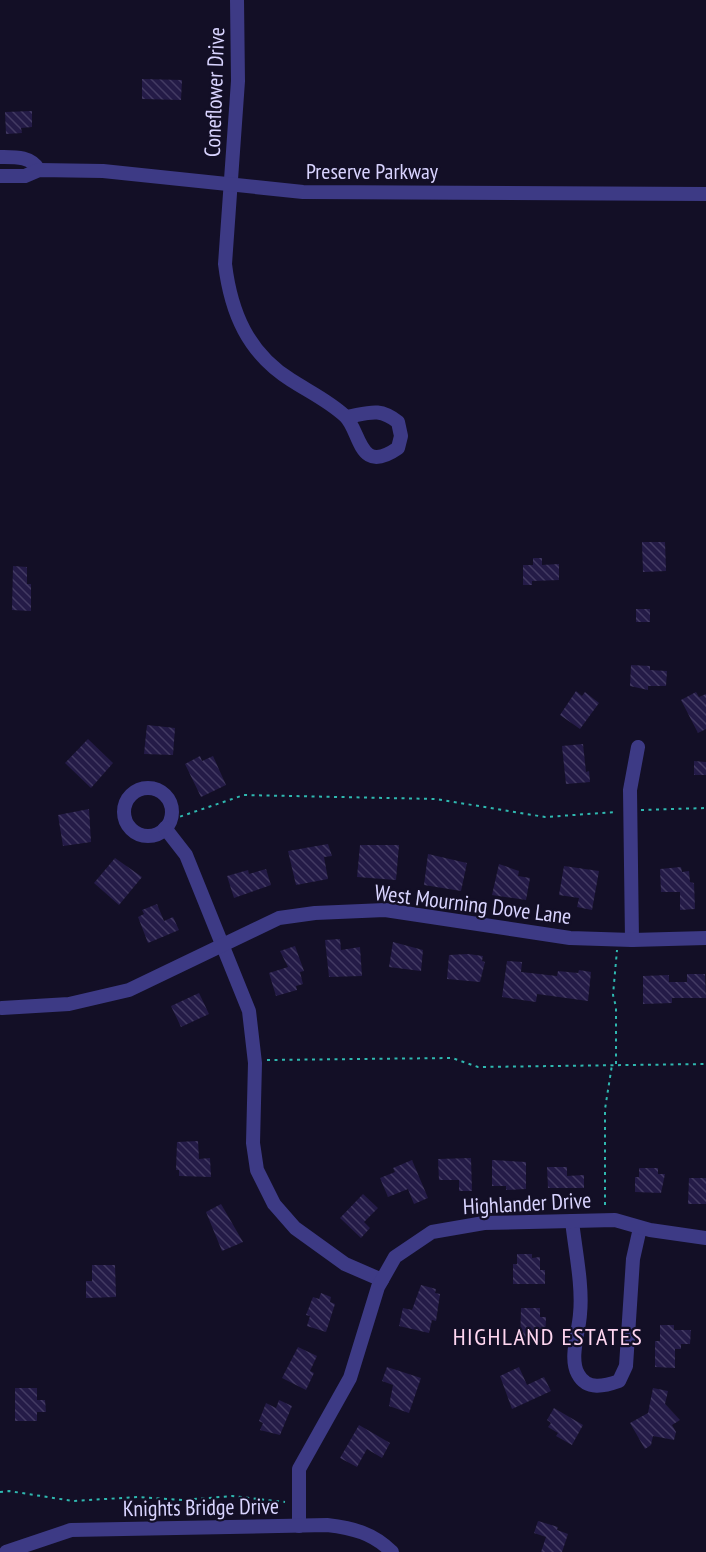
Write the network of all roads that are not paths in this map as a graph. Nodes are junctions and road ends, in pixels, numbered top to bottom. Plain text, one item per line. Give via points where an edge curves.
1 (237, 0) edge
2 (0, 157) edge
3 (39, 170) junction
4 (0, 176) edge
5 (231, 186) junction
6 (706, 194) edge
7 (347, 417) dead end
8 (638, 747) dead end
9 (168, 823) road end
10 (706, 938) edge
11 (632, 940) junction
12 (223, 944) junction
13 (0, 1008) edge
14 (572, 1221) junction
15 (640, 1227) junction
16 (706, 1238) edge
17 (382, 1280) junction
18 (299, 1526) junction
19 (6, 1552) edge
20 (392, 1552) edge

1 - 5 street, Coneflower Drive via 238,81
2 - 3 street, Preserve Parkway via 29,160
3 - 4 street, Preserve Parkway via 25,176
3 - 5 street, Preserve Parkway via 103,171
5 - 6 street, Preserve Parkway via 303,192
5 - 7 street, Coneflower Drive via 225,264 228,292 242,329 260,356
8 - 11 street via 630,790
9 - 12 street via 186,855
10 - 11 street, West Mourning Dove Lane
11 - 12 street, West Mourning Dove Lane via 570,938 385,910 279,918
12 - 13 street, West Mourning Dove Lane via 129,990 69,1004
12 - 17 street via 249,1011 255,1060 253,1143 257,1170 274,1204 295,1228 345,1264
14 - 15 street, Highlander Drive via 615,1220
14 - 15 street via 581,1311 577,1373 585,1382 602,1387 619,1381 626,1366 633,1259
14 - 17 street, Highlander Drive via 484,1223 432,1232 395,1257
15 - 16 street, Highlander Drive
17 - 18 street, Highlander Drive via 350,1378 298,1469
18 - 19 street, Knights Bridge Drive via 71,1530
18 - 20 street, Knights Bridge Drive via 351,1528 379,1539

